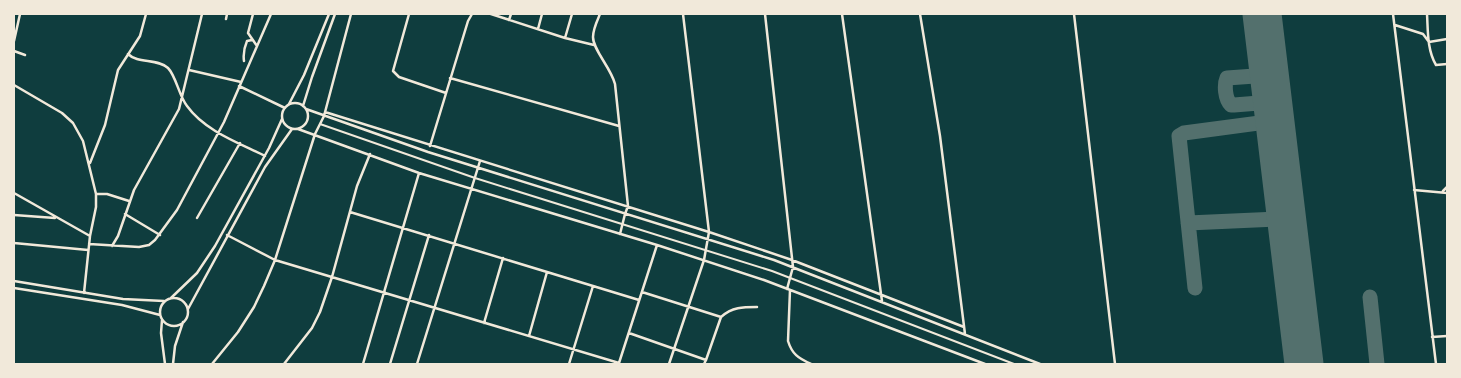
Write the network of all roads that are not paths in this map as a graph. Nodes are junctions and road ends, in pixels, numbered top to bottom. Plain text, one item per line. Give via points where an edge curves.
1 (20, 14) edge
2 (146, 14) edge
3 (202, 14) edge
4 (227, 14) edge
5 (254, 14) edge
6 (270, 14) edge
7 (329, 14) edge
8 (336, 14) edge
9 (351, 14) edge
10 (409, 14) edge
11 (472, 14) edge
12 (491, 14) edge
13 (511, 14) edge
14 (542, 14) edge
15 (572, 14) edge
16 (600, 14) edge
17 (683, 14) edge
18 (765, 14) edge
19 (842, 14) edge
20 (920, 14) edge
21 (1074, 14) edge
22 (1393, 14) edge
23 (1427, 14) edge
24 (226, 19) dead end
25 (509, 20) junction
26 (1395, 25) junction
27 (538, 29) junction
28 (564, 38) junction
29 (1447, 38) edge
30 (252, 40) junction
31 (14, 41) edge
32 (1429, 42) junction
33 (594, 45) junction
34 (256, 46) junction
35 (14, 51) edge
36 (128, 54) junction
37 (25, 55) dead end
38 (244, 61) dead end
39 (1447, 64) edge
40 (189, 70) junction
41 (450, 78) junction
42 (241, 82) junction
43 (14, 85) edge
44 (239, 86) junction
45 (446, 93) junction
46 (182, 100) junction
47 (289, 104) junction
48 (284, 108) junction
49 (304, 108) junction
50 (324, 114) junction
51 (282, 119) junction
52 (320, 124) junction
53 (620, 126) junction
54 (292, 129) junction
55 (298, 129) junction
56 (218, 132) junction
57 (316, 134) junction
58 (240, 143) junction
59 (430, 146) junction
60 (370, 154) junction
61 (265, 156) junction
62 (480, 161) junction
63 (90, 163) junction
64 (478, 168) junction
65 (419, 173) junction
66 (475, 178) junction
67 (1447, 187) edge
68 (471, 188) junction
69 (1414, 190) junction
70 (1443, 191) junction
71 (14, 193) edge
72 (1447, 193) edge
73 (96, 194) junction
74 (129, 201) junction
75 (628, 206) junction
76 (350, 212) junction
77 (125, 214) junction
78 (625, 214) junction
79 (14, 215) edge
80 (57, 218) junction
81 (197, 218) dead end
82 (622, 224) junction
83 (403, 228) junction
84 (709, 232) junction
85 (620, 234) junction
86 (160, 235) junction
87 (228, 235) junction
88 (429, 235) junction
89 (90, 236) junction
90 (709, 240) junction
91 (14, 243) edge
92 (454, 243) junction
93 (89, 244) junction
94 (657, 245) junction
95 (112, 246) junction
96 (88, 250) junction
97 (706, 251) junction
98 (503, 258) junction
99 (275, 260) junction
100 (704, 260) junction
101 (792, 260) junction
102 (793, 267) junction
103 (547, 272) junction
104 (332, 277) junction
105 (790, 278) junction
106 (14, 281) edge
107 (593, 286) junction
108 (14, 288) edge
109 (788, 289) junction
110 (642, 292) junction
111 (84, 293) junction
112 (384, 293) junction
113 (881, 294) junction
114 (171, 298) junction
115 (639, 300) junction
116 (164, 301) junction
117 (410, 301) junction
118 (882, 301) junction
119 (689, 306) junction
120 (757, 306) dead end
121 (188, 308) junction
122 (434, 308) junction
123 (160, 315) junction
124 (721, 317) junction
125 (162, 320) junction
126 (184, 322) junction
127 (484, 323) junction
128 (964, 327) junction
129 (629, 333) junction
130 (965, 334) junction
131 (529, 336) junction
132 (1447, 336) edge
133 (1432, 337) junction
134 (674, 348) junction
135 (574, 350) junction
136 (706, 360) junction
137 (165, 364) edge
138 (173, 364) edge
139 (212, 364) edge
140 (284, 364) edge
141 (363, 364) edge
142 (390, 364) edge
143 (417, 364) edge
144 (569, 364) edge
145 (619, 364) edge
146 (669, 364) edge
147 (704, 364) edge
148 (811, 364) edge
149 (985, 364) edge
150 (1014, 364) edge
151 (1040, 364) edge
152 (1115, 364) edge
153 (1436, 364) edge

1 - 31 street
2 - 36 street via 140,36
3 - 40 street
4 - 24 street
5 - 30 street via 248,33
6 - 34 street
7 - 47 street
8 - 49 street
9 - 50 street
10 - 45 street via 393,71 400,77
11 - 41 street
12 - 25 street
13 - 25 street
14 - 27 street
15 - 28 street
16 - 33 street
17 - 84 street
18 - 101 street
19 - 113 street
20 - 128 street via 940,136
21 - 152 street
22 - 26 street
23 - 32 street
25 - 27 street
26 - 32 street via 1423,34
26 - 69 street
27 - 28 street
28 - 33 street
29 - 32 street
30 - 34 street
30 - 38 street via 245,45
32 - 39 street via 1436,65
33 - 53 street via 613,75
34 - 42 street
35 - 37 street
36 - 46 street via 167,68
36 - 63 street via 118,70 105,125
40 - 42 street
40 - 46 street
41 - 45 street
41 - 53 street
42 - 44 street
43 - 63 street via 73,123 84,141
44 - 48 street
44 - 56 street
45 - 59 street
46 - 56 street via 195,116
46 - 74 street
47 - 48 street
47 - 49 street via 299,104
48 - 51 street
49 - 50 street
49 - 55 street via 307,121
50 - 52 street
50 - 59 street
50 - 64 street
51 - 54 street
51 - 61 street
52 - 57 street
52 - 66 street
53 - 75 street
54 - 55 street
54 - 87 street via 265,167
55 - 57 street
56 - 58 street
56 - 86 street via 196,177
57 - 60 street
57 - 99 street
58 - 61 street
58 - 81 street
59 - 62 street
60 - 65 street
60 - 76 street
61 - 114 street via 206,260
62 - 64 street
62 - 75 street
63 - 73 street
64 - 66 street
64 - 78 street
65 - 68 street
65 - 83 street
66 - 68 street
66 - 82 street
67 - 70 street
68 - 85 street
68 - 92 street
69 - 70 street
69 - 133 street
70 - 72 street
71 - 80 street
73 - 74 street
73 - 89 street
74 - 77 street
75 - 78 street
75 - 84 street
76 - 83 street
76 - 104 street
77 - 86 street
77 - 95 street
78 - 82 street
78 - 90 street
79 - 80 street
80 - 89 street
82 - 85 street
82 - 97 street
83 - 88 street
83 - 112 street
84 - 90 street
84 - 101 street
85 - 94 street
86 - 95 street via 149,245
87 - 99 street
87 - 121 street
88 - 92 street
88 - 117 street
89 - 93 street
90 - 97 street
90 - 102 street
91 - 96 street
92 - 98 street
92 - 122 street
93 - 95 street
93 - 96 street
94 - 100 street
94 - 110 street
96 - 111 street
97 - 100 street
97 - 105 street
98 - 103 street
98 - 127 street
99 - 104 street
99 - 139 street via 254,308
100 - 109 street
100 - 119 street
101 - 102 street
101 - 113 street
102 - 105 street
102 - 118 street
103 - 107 street
103 - 131 street
104 - 112 street
104 - 140 street via 312,328
105 - 109 street
105 - 150 street
106 - 111 street
107 - 115 street
107 - 135 street
108 - 123 street via 122,305
109 - 148 street via 790,348 794,355
109 - 149 street
110 - 115 street
110 - 119 street
111 - 116 street
112 - 117 street
112 - 141 street
113 - 118 street
113 - 128 street
114 - 116 street
114 - 121 street via 178,298
115 - 129 street
116 - 123 street
117 - 122 street
117 - 142 street
118 - 130 street
119 - 124 street
119 - 134 street
120 - 124 street via 736,308
121 - 126 street
122 - 127 street
122 - 143 street
123 - 125 street
124 - 136 street
125 - 126 street via 176,326
125 - 137 street
126 - 138 street via 175,346
127 - 131 street
128 - 130 street
129 - 134 street
129 - 145 street
130 - 151 street
131 - 135 street
132 - 133 street
133 - 153 street
134 - 136 street
134 - 146 street
135 - 144 street
135 - 145 street
136 - 147 street

